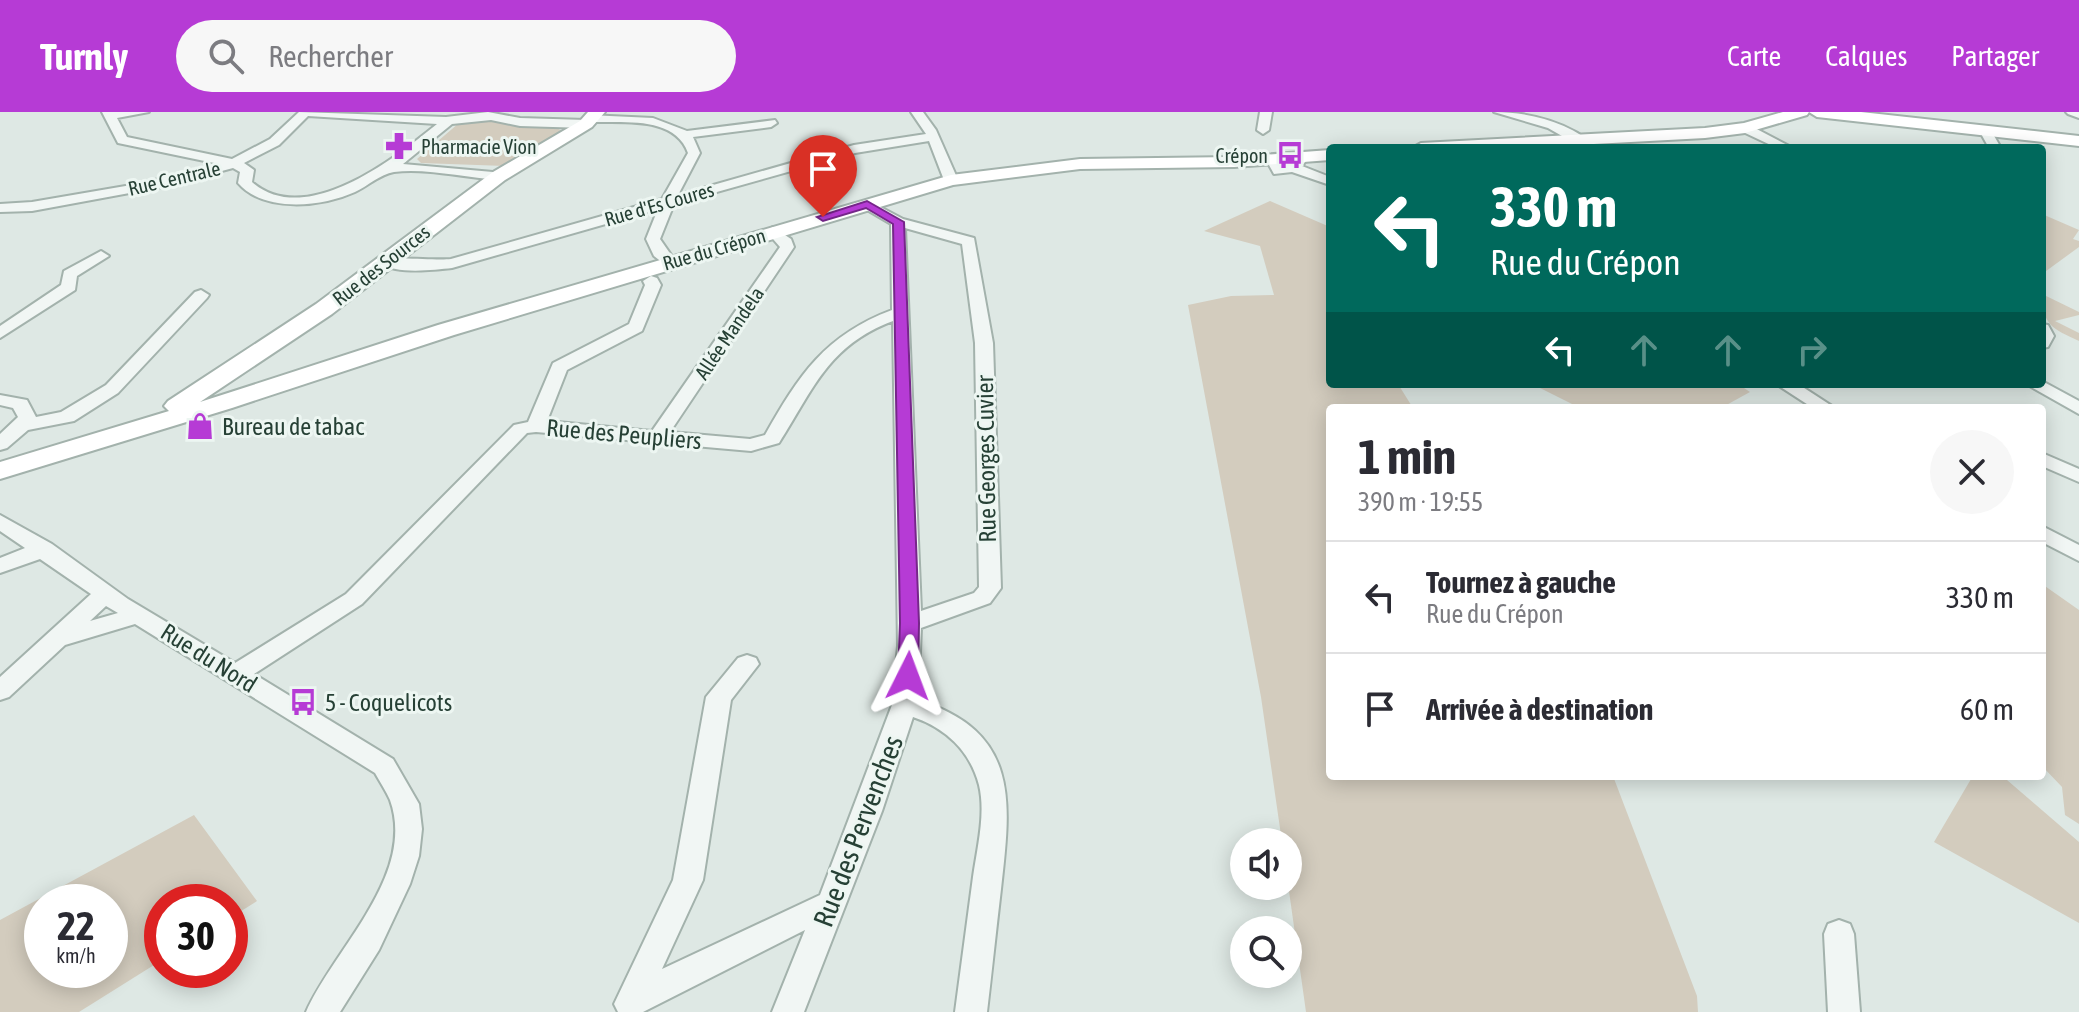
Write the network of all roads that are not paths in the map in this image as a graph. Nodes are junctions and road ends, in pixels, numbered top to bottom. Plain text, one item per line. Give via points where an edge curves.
1 (143, 112) edge
2 (306, 112) edge
3 (917, 112) edge
4 (1266, 112) edge
5 (1500, 112) edge
6 (1801, 112) edge
7 (1817, 112) edge
8 (1843, 112) edge
9 (2072, 112) edge
10 (109, 114) edge
11 (481, 114) edge
12 (2079, 114) edge
13 (455, 116) edge
14 (592, 118) edge
15 (771, 123) dead end
16 (1926, 124) junction
17 (1745, 128) junction
18 (1263, 130) dead end
19 (1985, 130) junction
20 (688, 134) junction
21 (933, 137) junction
22 (2079, 141) edge
23 (1585, 143) edge
24 (1552, 144) edge
25 (1779, 144) edge
26 (1993, 144) edge
27 (1326, 156) edge
28 (1298, 162) junction
29 (234, 163) junction
30 (1278, 165) junction
31 (390, 168) junction
32 (499, 176) junction
33 (1314, 178) junction
34 (951, 180) junction
35 (1326, 180) edge
36 (668, 201) junction
37 (867, 204) junction
38 (0, 208) edge
39 (973, 221) dead end
40 (898, 222) junction
41 (773, 231) junction
42 (969, 241) junction
43 (101, 256) dead end
44 (386, 262) junction
45 (668, 262) junction
46 (651, 281) dead end
47 (201, 295) dead end
48 (901, 312) junction
49 (0, 333) edge
50 (1792, 388) edge
51 (2042, 388) edge
52 (0, 400) edge
53 (1819, 404) edge
54 (2079, 408) edge
55 (166, 419) junction
56 (22, 425) junction
57 (536, 426) junction
58 (657, 437) junction
59 (0, 444) edge
60 (2046, 461) edge
61 (0, 471) edge
62 (2079, 476) edge
63 (0, 521) edge
64 (2046, 535) edge
65 (44, 549) junction
66 (2079, 554) edge
67 (0, 566) edge
68 (105, 594) junction
69 (138, 615) junction
70 (910, 634) junction
71 (55, 640) junction
72 (747, 664) dead end
73 (236, 674) junction
74 (0, 691) edge
75 (905, 705) junction
76 (832, 903) junction
77 (1839, 934) dead end
78 (629, 1005) edge
79 (322, 1012) edge
80 (788, 1012) edge
81 (971, 1012) edge
82 (1844, 1012) edge

1 - 10 street
2 - 13 street
2 - 29 street, Rue Centrale via 273,144
3 - 21 street
4 - 18 street
5 - 23 street via 1552,125
6 - 17 street
7 - 16 street
8 - 16 street
9 - 12 street
10 - 29 street via 122,140
11 - 13 street
11 - 14 street via 520,122
13 - 31 street
14 - 20 street via 657,123
14 - 32 street, Rue des Sources
15 - 20 street
16 - 19 street
17 - 23 street
17 - 25 street
19 - 22 street
19 - 26 street
20 - 36 street via 694,153
21 - 34 street
21 - 36 street, Rue d'Es Coures via 854,149
23 - 24 street
27 - 28 street, Rue du Crépon
28 - 30 street, Rue du Crépon
28 - 33 street
29 - 31 street via 247,170 249,188 287,199 332,196
29 - 38 street, Rue Centrale via 179,178
30 - 33 street
30 - 34 street, Rue du Crépon via 1080,164
31 - 32 street
32 - 44 street, Rue des Sources
33 - 35 street
34 - 37 street, Rue du Crépon
36 - 44 street, Rue d'Es Coures via 452,263
36 - 45 street via 653,239
37 - 40 street
37 - 41 street, Rue du Crépon
39 - 42 street, Rue Georges Cuvier
40 - 42 street
40 - 48 street, Rue des Pervenches
41 - 45 street, Rue du Crépon
41 - 58 street, Allée Mandela via 787,247
42 - 70 street, Rue Georges Cuvier via 984,343 990,588 982,598
43 - 49 street via 69,274 69,287
44 - 55 street, Rue des Sources via 176,406
45 - 55 street, Rue du Crépon
46 - 57 street via 636,327 559,367
47 - 56 street via 112,389 67,417
48 - 58 street, Rue des Peupliers via 861,327 826,355 809,373 772,439 751,445
48 - 70 street, Rue des Pervenches
50 - 53 street
51 - 54 street
52 - 56 street via 20,404 27,417
55 - 61 street, Rue du Crépon
56 - 59 street
57 - 58 street, Rue des Peupliers
57 - 73 street, Rue des Peupliers via 521,429 354,599
60 - 62 street
63 - 65 street, Rue du Nord
64 - 66 street
65 - 67 street
65 - 68 street, Rue du Nord
68 - 69 street, Rue du Nord
68 - 71 street
69 - 71 street
69 - 73 street, Rue du Nord
70 - 75 street, Rue des Pervenches
71 - 74 street
72 - 78 street via 719,697 688,880
73 - 79 street, Rue du Nord via 384,766 405,805 407,846 395,889
75 - 76 street, Rue des Pervenches
75 - 81 street via 936,715 966,735 993,787 995,821
76 - 78 street
76 - 80 street, Rue des Pervenches
77 - 82 street

